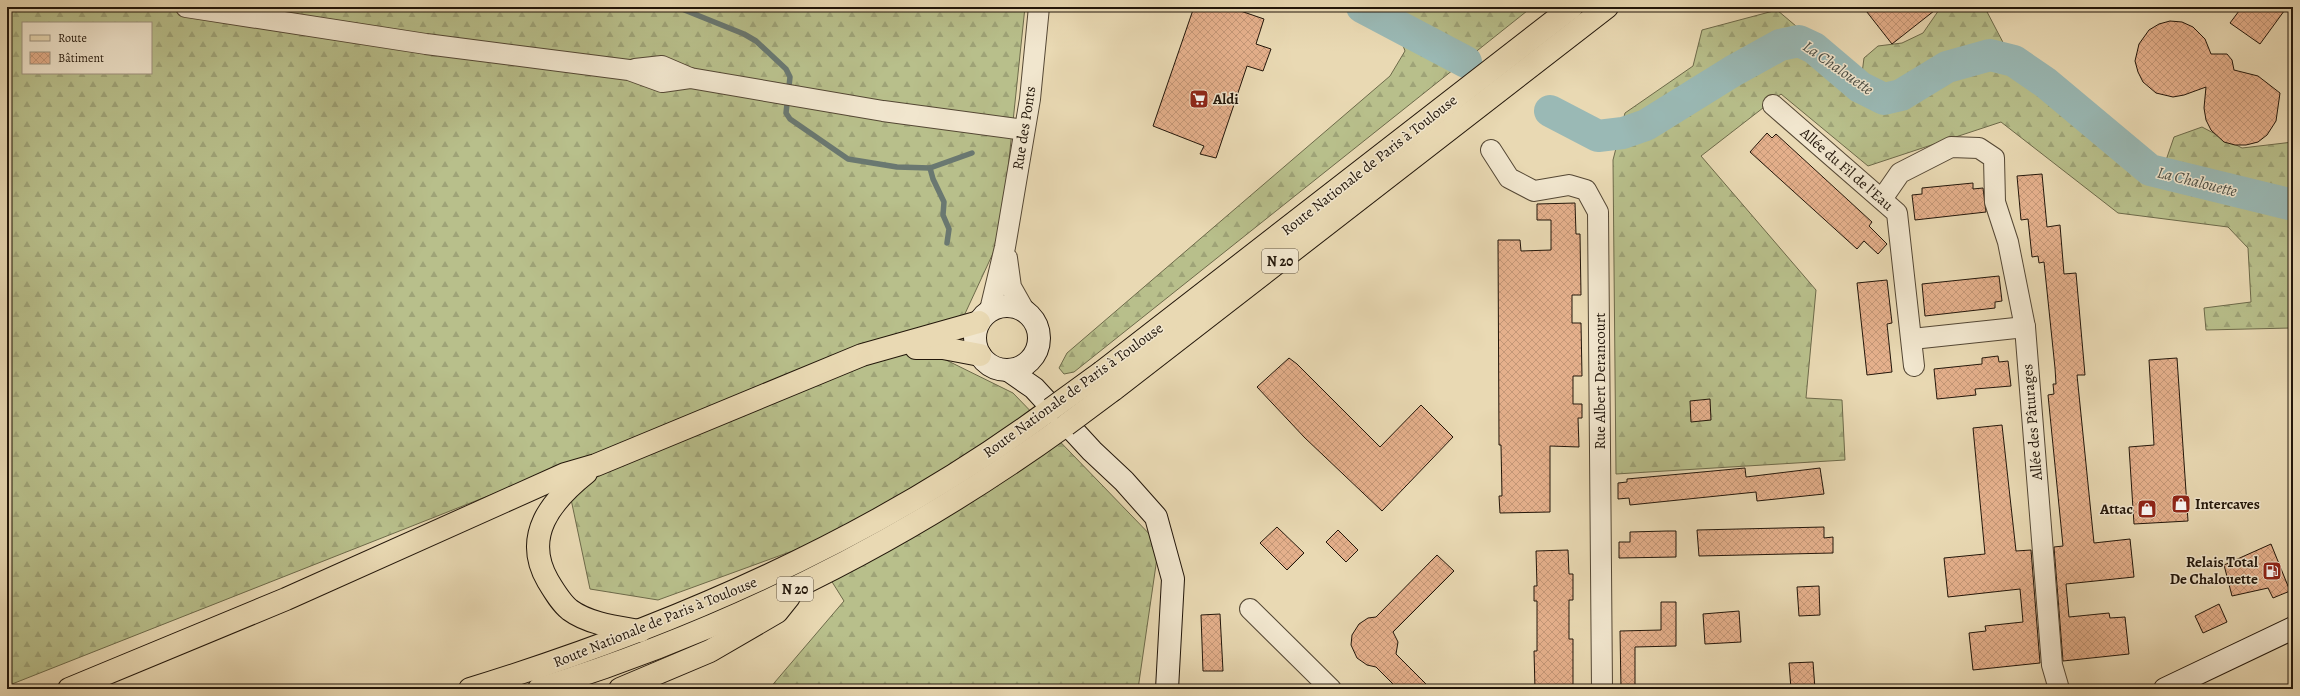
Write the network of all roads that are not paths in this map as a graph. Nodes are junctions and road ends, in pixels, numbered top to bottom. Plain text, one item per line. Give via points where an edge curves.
1 (186, 7) edge
2 (1039, 7) edge
3 (1572, 7) edge
4 (1606, 7) edge
5 (1773, 105) dead end
6 (1024, 130) junction
7 (1491, 150) dead end
8 (1882, 199) junction
9 (1005, 248) junction
10 (1024, 310) junction
11 (984, 316) junction
12 (2025, 327) junction
13 (1912, 339) junction
14 (888, 348) junction
15 (980, 355) junction
16 (1032, 357) junction
17 (1914, 366) dead end
18 (1008, 370) junction
19 (1107, 381) junction
20 (1034, 388) junction
21 (1026, 441) junction
22 (596, 465) junction
23 (794, 589) junction
24 (1250, 609) dead end
25 (2293, 628) edge
26 (641, 631) junction
27 (69, 689) edge
28 (470, 689) edge
29 (539, 689) edge
30 (620, 689) edge
31 (1167, 689) edge
32 (1331, 689) edge
33 (1602, 689) edge
34 (2059, 689) edge
35 (2164, 689) edge

1 - 6 street via 426,44 629,70 662,66 690,78 883,111
2 - 6 street, Rue des Ponts via 1030,99
3 - 19 main road, Route Nationale de Paris à Toulouse / N 20
4 - 19 main road, Route Nationale de Paris à Toulouse / N 20
5 - 8 street, Allée du Fil de l'Eau
6 - 9 street, Rue des Ponts
7 - 33 street, Rue Albert Derancourt via 1509,178 1534,191 1569,185 1586,190 1598,212
8 - 12 street, Allée des Pâturages via 1900,173 1951,147 1979,148 1994,158 1996,202 2008,242
8 - 13 street, Allée du Fil de l'Eau via 1897,213
9 - 10 street, Rue des Ponts via 1011,287
9 - 11 street, Rue des Ponts
10 - 11 main road via 1007,305
10 - 16 main road via 1037,326 1039,337
11 - 14 main road
11 - 15 main road via 975,338
12 - 13 street
12 - 34 street, Allée des Pâturages via 2052,665
13 - 17 street, Allée du Fil de l'Eau
14 - 15 main road via 943,348
14 - 22 main road via 862,355
15 - 18 main road via 992,366
16 - 18 main road via 1017,368
16 - 20 main road
18 - 20 main road
19 - 21 main road, Route Nationale de Paris à Toulouse / N 20, bridge
20 - 31 main road via 1156,517 1173,579
21 - 23 main road, Route Nationale de Paris à Toulouse / N 20 via 947,504
21 - 26 main road, Route Nationale de Paris à Toulouse / N 20 via 931,488 754,583
22 - 26 main road via 555,501 541,525 538,549 543,572 555,594 570,610 608,626
22 - 27 main road via 566,474 286,599
23 - 29 main road, Route Nationale de Paris à Toulouse / N 20 via 674,642
23 - 30 main road via 777,612 710,651
24 - 32 street
25 - 35 main road
26 - 28 main road, Route Nationale de Paris à Toulouse / N 20 via 549,665

